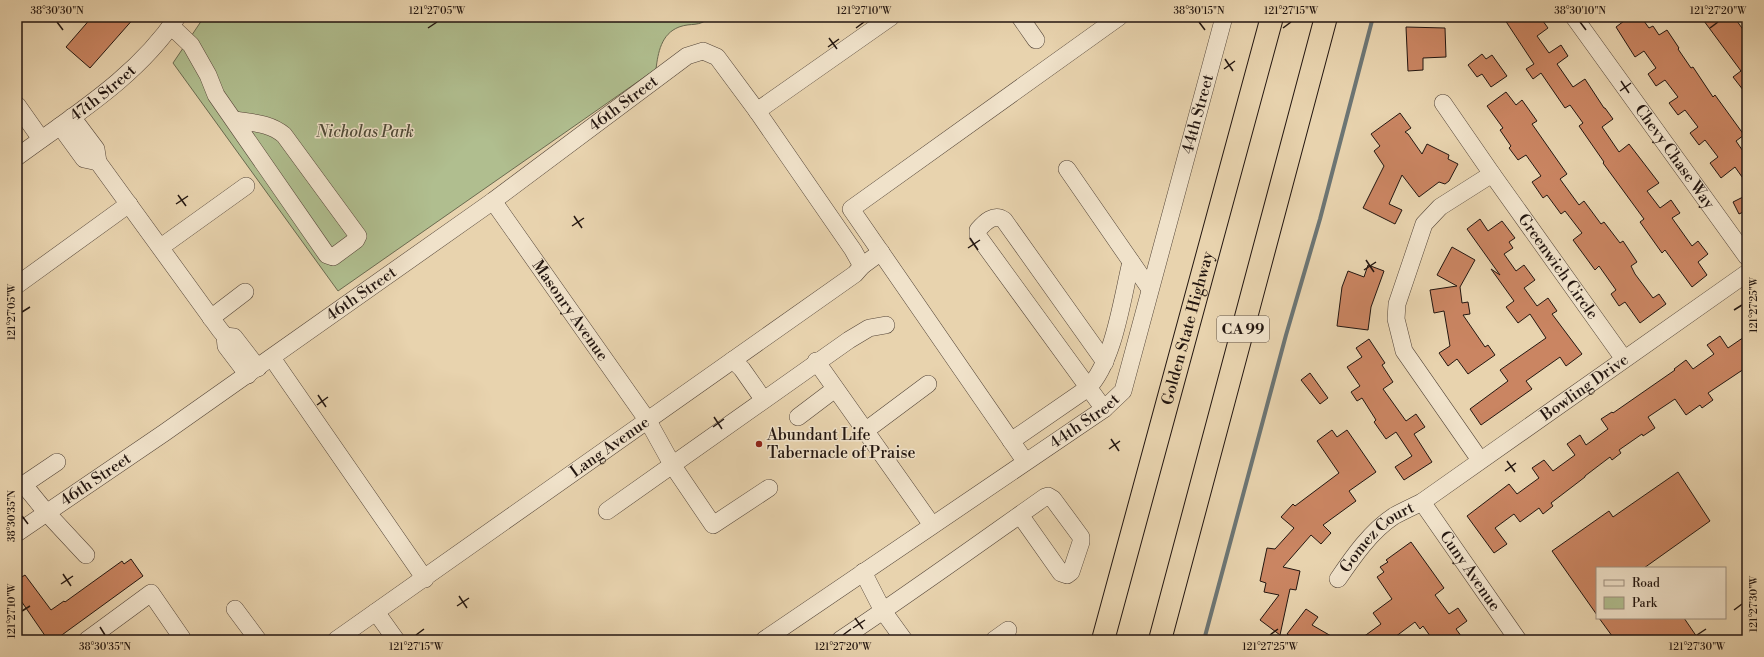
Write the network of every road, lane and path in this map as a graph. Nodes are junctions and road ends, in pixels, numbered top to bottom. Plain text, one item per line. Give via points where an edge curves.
1 (891, 17) edge
2 (1020, 17) edge
3 (1119, 17) edge
4 (1224, 17) edge
5 (1272, 17) edge
6 (1326, 17) edge
7 (1574, 17) edge
8 (174, 22) edge
9 (1036, 40) dead end
10 (17, 104) edge
11 (1443, 104) dead end
12 (757, 111) junction
13 (235, 120) junction
14 (66, 121) junction
15 (268, 125) junction
16 (41, 139) junction
17 (249, 142) junction
18 (17, 157) edge
19 (1067, 169) dead end
20 (1492, 174) junction
21 (246, 186) dead end
22 (493, 201) junction
23 (129, 204) junction
24 (161, 247) junction
25 (881, 252) junction
26 (1747, 257) edge
27 (1131, 262) junction
28 (862, 266) junction
29 (1747, 273) edge
30 (17, 285) edge
31 (1150, 289) junction
32 (246, 292) dead end
33 (211, 318) junction
34 (886, 325) dead end
35 (272, 358) junction
36 (1624, 359) junction
37 (734, 360) junction
38 (816, 362) junction
39 (1105, 362) junction
40 (253, 371) junction
41 (928, 384) dead end
42 (1088, 388) junction
43 (835, 389) junction
44 (763, 399) junction
45 (1104, 409) junction
46 (798, 417) dead end
47 (648, 421) junction
48 (865, 431) junction
49 (1011, 442) junction
50 (1480, 460) junction
51 (1025, 461) junction
52 (57, 462) dead end
53 (673, 466) junction
54 (20, 487) edge
55 (769, 488) dead end
56 (1422, 502) junction
57 (607, 511) dead end
58 (46, 512) junction
59 (1020, 515) dead end
60 (932, 525) junction
61 (17, 533) edge
62 (86, 555) dead end
63 (863, 572) junction
64 (424, 579) junction
65 (1338, 579) dead end
66 (235, 609) dead end
67 (883, 611) junction
68 (376, 612) junction
69 (1008, 630) dead end
70 (180, 639) edge
71 (87, 640) edge
72 (258, 640) edge
73 (336, 640) edge
74 (396, 640) edge
75 (764, 640) edge
76 (840, 640) edge
77 (904, 640) edge
78 (994, 640) edge
79 (1103, 640) edge
80 (1160, 640) edge
81 (1518, 640) edge

1 - 12 street
2 - 9 street
3 - 25 street via 851,209
4 - 31 street, 44th Street
5 - 79 highway, Golden State Highway
6 - 80 highway, CA 99
7 - 26 street, Chevy Chase Way
8 - 13 street via 191,45 216,95
8 - 14 street, 47th Street via 150,51 105,93
10 - 16 street
11 - 20 street, Greenwich Circle
12 - 22 street, 46th Street via 717,57 702,51 687,56
12 - 28 street
13 - 15 street
13 - 17 street
14 - 16 street, 47th Street
14 - 23 street via 84,159 98,162
15 - 17 street
15 - 17 street via 284,135 358,236 356,240 333,257 327,255
16 - 18 street, 47th Street
19 - 27 street
20 - 36 street, Greenwich Circle
20 - 50 street via 1440,207 1424,224 1396,304 1396,319 1404,351
21 - 24 street
22 - 35 street, 46th Street
22 - 47 street, Masonry Avenue
23 - 24 street
23 - 30 street
24 - 33 street
25 - 28 street, Lang Avenue
25 - 49 street
27 - 31 street
27 - 39 street
28 - 37 street, Lang Avenue via 855,274
29 - 36 street, Bowling Drive
31 - 45 street, 44th Street via 1123,391
32 - 33 street
33 - 40 street via 224,336 226,346
34 - 38 street via 869,328
35 - 40 street, 46th Street
35 - 64 street
36 - 50 street, Bowling Drive
37 - 44 street
37 - 47 street, Lang Avenue
38 - 43 street
38 - 44 street
39 - 42 street via 1097,379
39 - 42 street via 1004,220 994,217 980,227 978,236
40 - 58 street, 46th Street
41 - 48 street
42 - 45 street
42 - 49 street
43 - 46 street
43 - 48 street
44 - 53 street
45 - 51 street, 44th Street
47 - 53 street, Masonry Avenue
47 - 64 street, Lang Avenue
48 - 60 street
49 - 51 street
50 - 56 street, Bowling Drive
51 - 60 street, 44th Street
52 - 54 street
53 - 55 street, Masonry Avenue via 713,525
53 - 57 street
54 - 58 street
56 - 65 street, Gomez Court via 1381,526 1355,554
56 - 81 street, Cuny Avenue
58 - 61 street, 46th Street
58 - 62 street
59 - 67 street
60 - 63 street, 44th Street
63 - 67 street
63 - 75 street, 44th Street
64 - 68 street, Lang Avenue
66 - 72 street
67 - 76 street
67 - 77 street
68 - 73 street, Lang Avenue
68 - 74 street
69 - 78 street
70 - 71 street via 151,593

